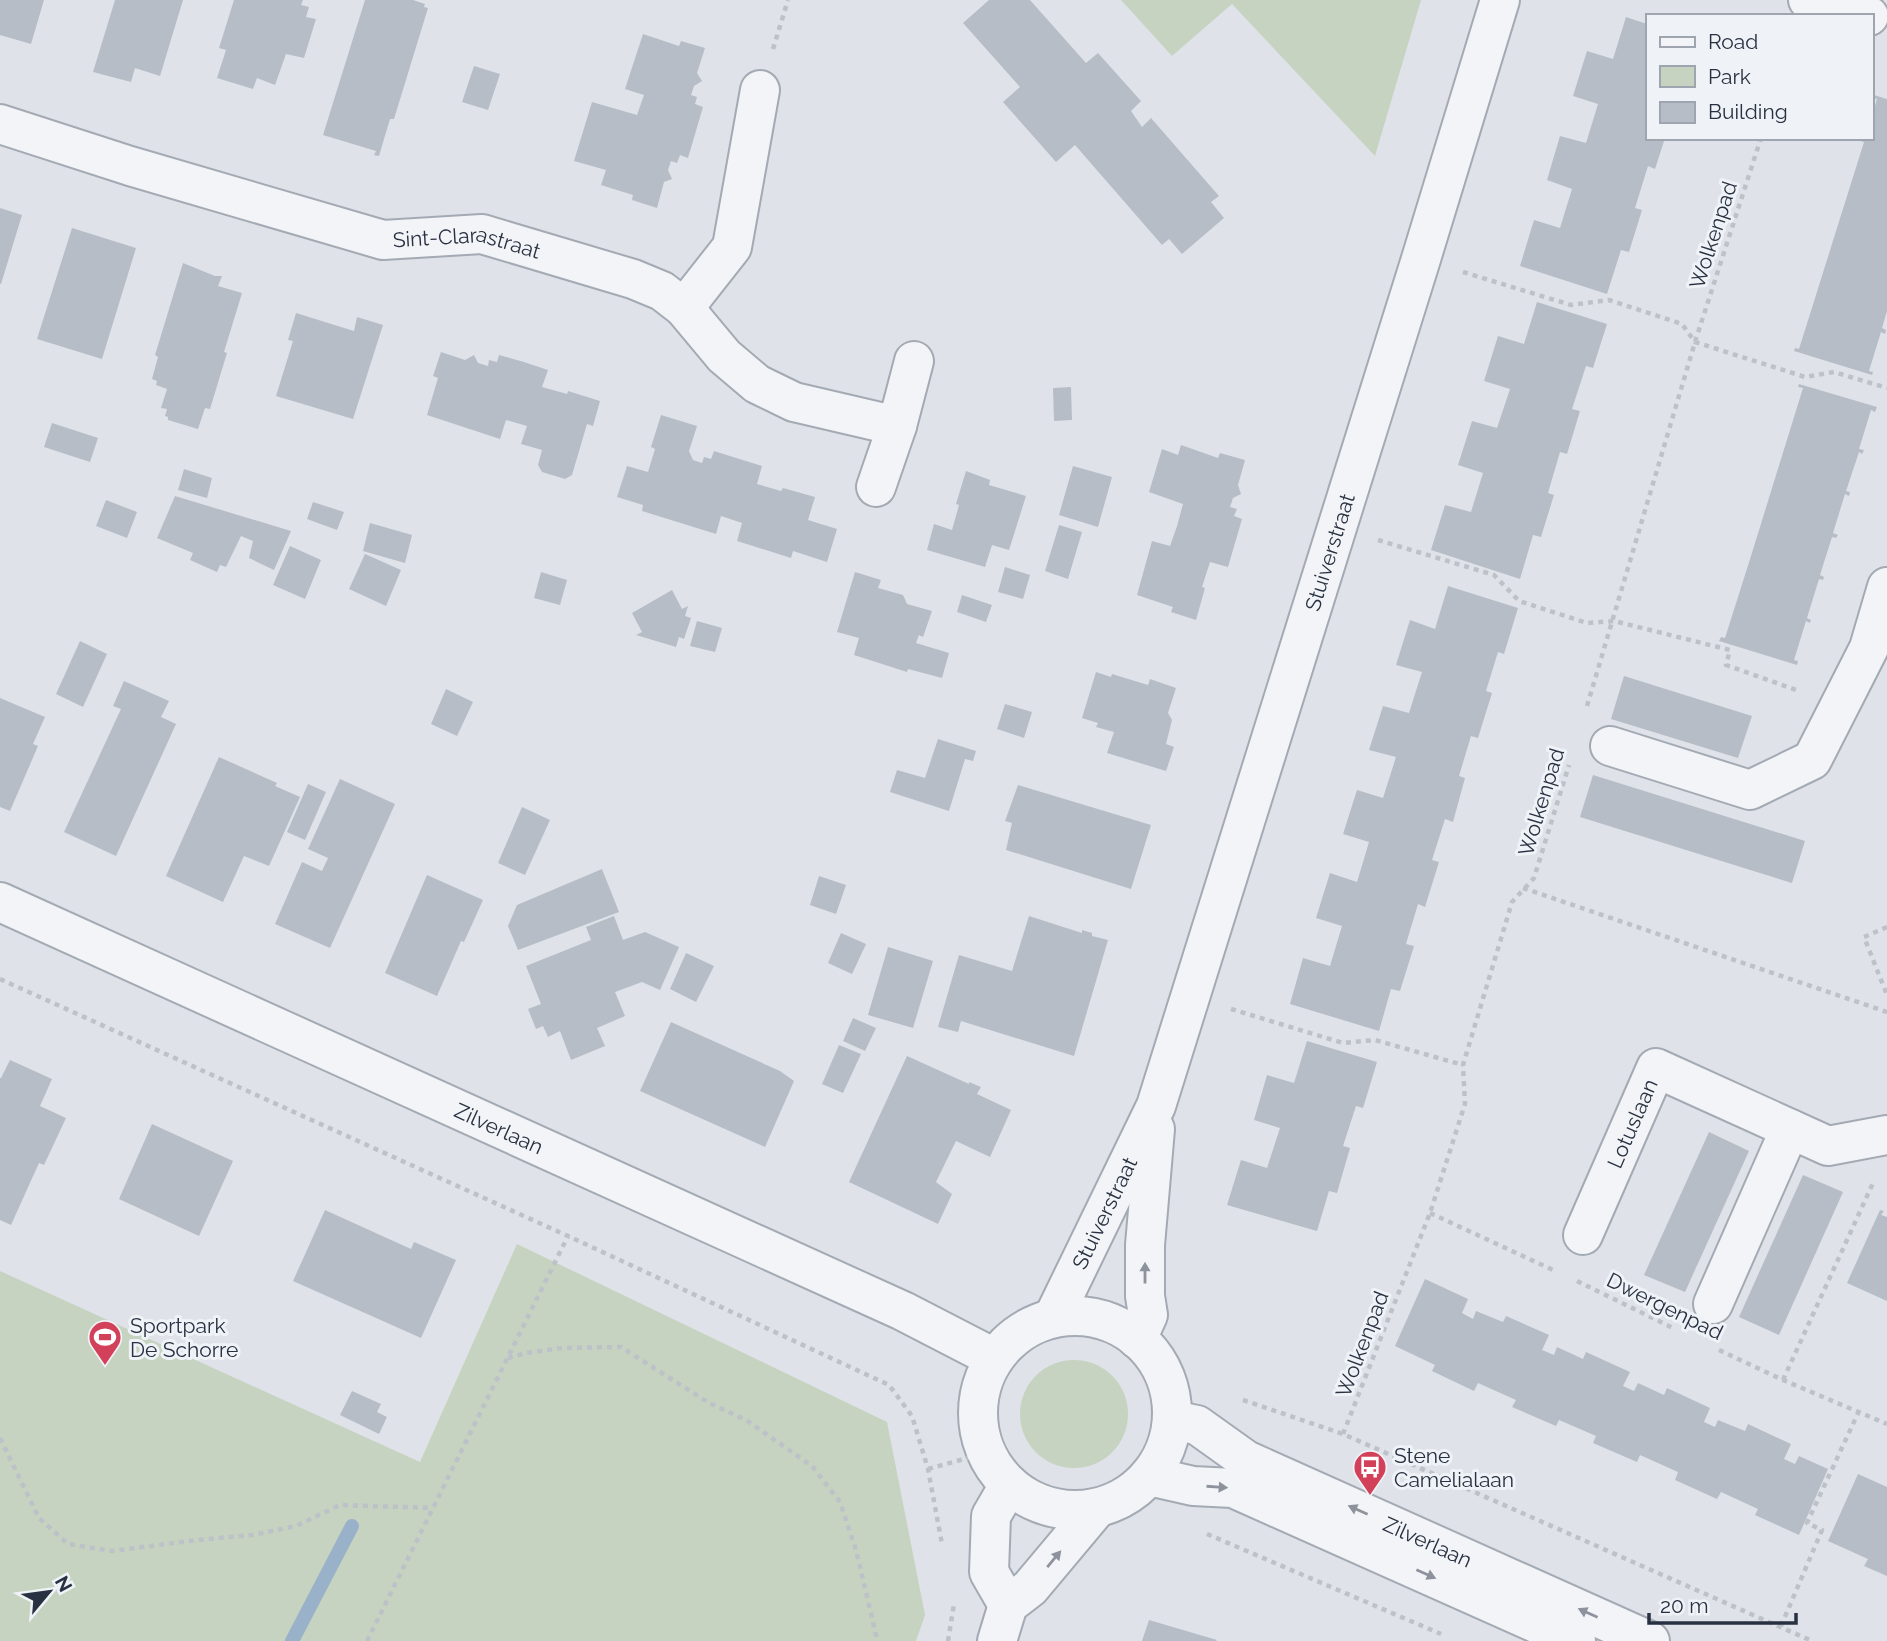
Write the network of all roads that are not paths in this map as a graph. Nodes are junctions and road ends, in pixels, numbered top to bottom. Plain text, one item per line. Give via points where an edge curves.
1 (1500, 0) edge
2 (1808, 0) edge
3 (1862, 14) edge
4 (760, 90) dead end
5 (0, 124) edge
6 (684, 307) junction
7 (914, 361) dead end
8 (897, 426) junction
9 (876, 487) dead end
10 (1887, 587) edge
11 (1610, 747) dead end
12 (0, 902) edge
13 (1156, 1106) junction
14 (1790, 1129) junction
15 (1887, 1135) edge
16 (1583, 1235) dead end
17 (1713, 1304) dead end
18 (1053, 1318) junction
19 (1137, 1339) junction
20 (994, 1358) junction
21 (1172, 1420) junction
22 (1149, 1476) junction
23 (1009, 1485) junction
24 (1097, 1508) junction
25 (1007, 1605) junction
26 (997, 1641) edge
27 (1576, 1641) edge
28 (1650, 1641) edge

1 - 13 street, Stuiverstraat
2 - 3 street
4 - 6 street via 732,247
5 - 6 street, Sint-Clarastraat via 383,240 482,234 633,279
6 - 8 street, Sint-Clarastraat via 724,356 757,384 794,402
7 - 8 street
8 - 9 street
10 - 11 street via 1869,648 1812,760 1750,790
12 - 20 street, Zilverlaan via 903,1311
13 - 18 street, Stuiverstraat
19 -> 13 street, Stuiverstraat via 1147,1315 1145,1245
14 - 15 street, Lotuslaan via 1828,1146
14 - 16 street, Lotuslaan via 1656,1068
14 - 17 street
18 - 19 street via 1101,1319
18 - 20 street via 1030,1326
19 - 21 street via 1148,1348 1167,1385
20 - 23 street via 983,1380 979,1429 986,1453
21 - 22 street via 1167,1445
28 -> 21 street, Zilverlaan via 1246,1460 1197,1425
22 - 24 street via 1123,1498
22 -> 27 street, Zilverlaan via 1193,1486 1233,1488
23 - 24 street via 1041,1504 1069,1511
23 - 25 street via 991,1516 989,1572
25 -> 24 street via 1030,1588
25 - 26 street

